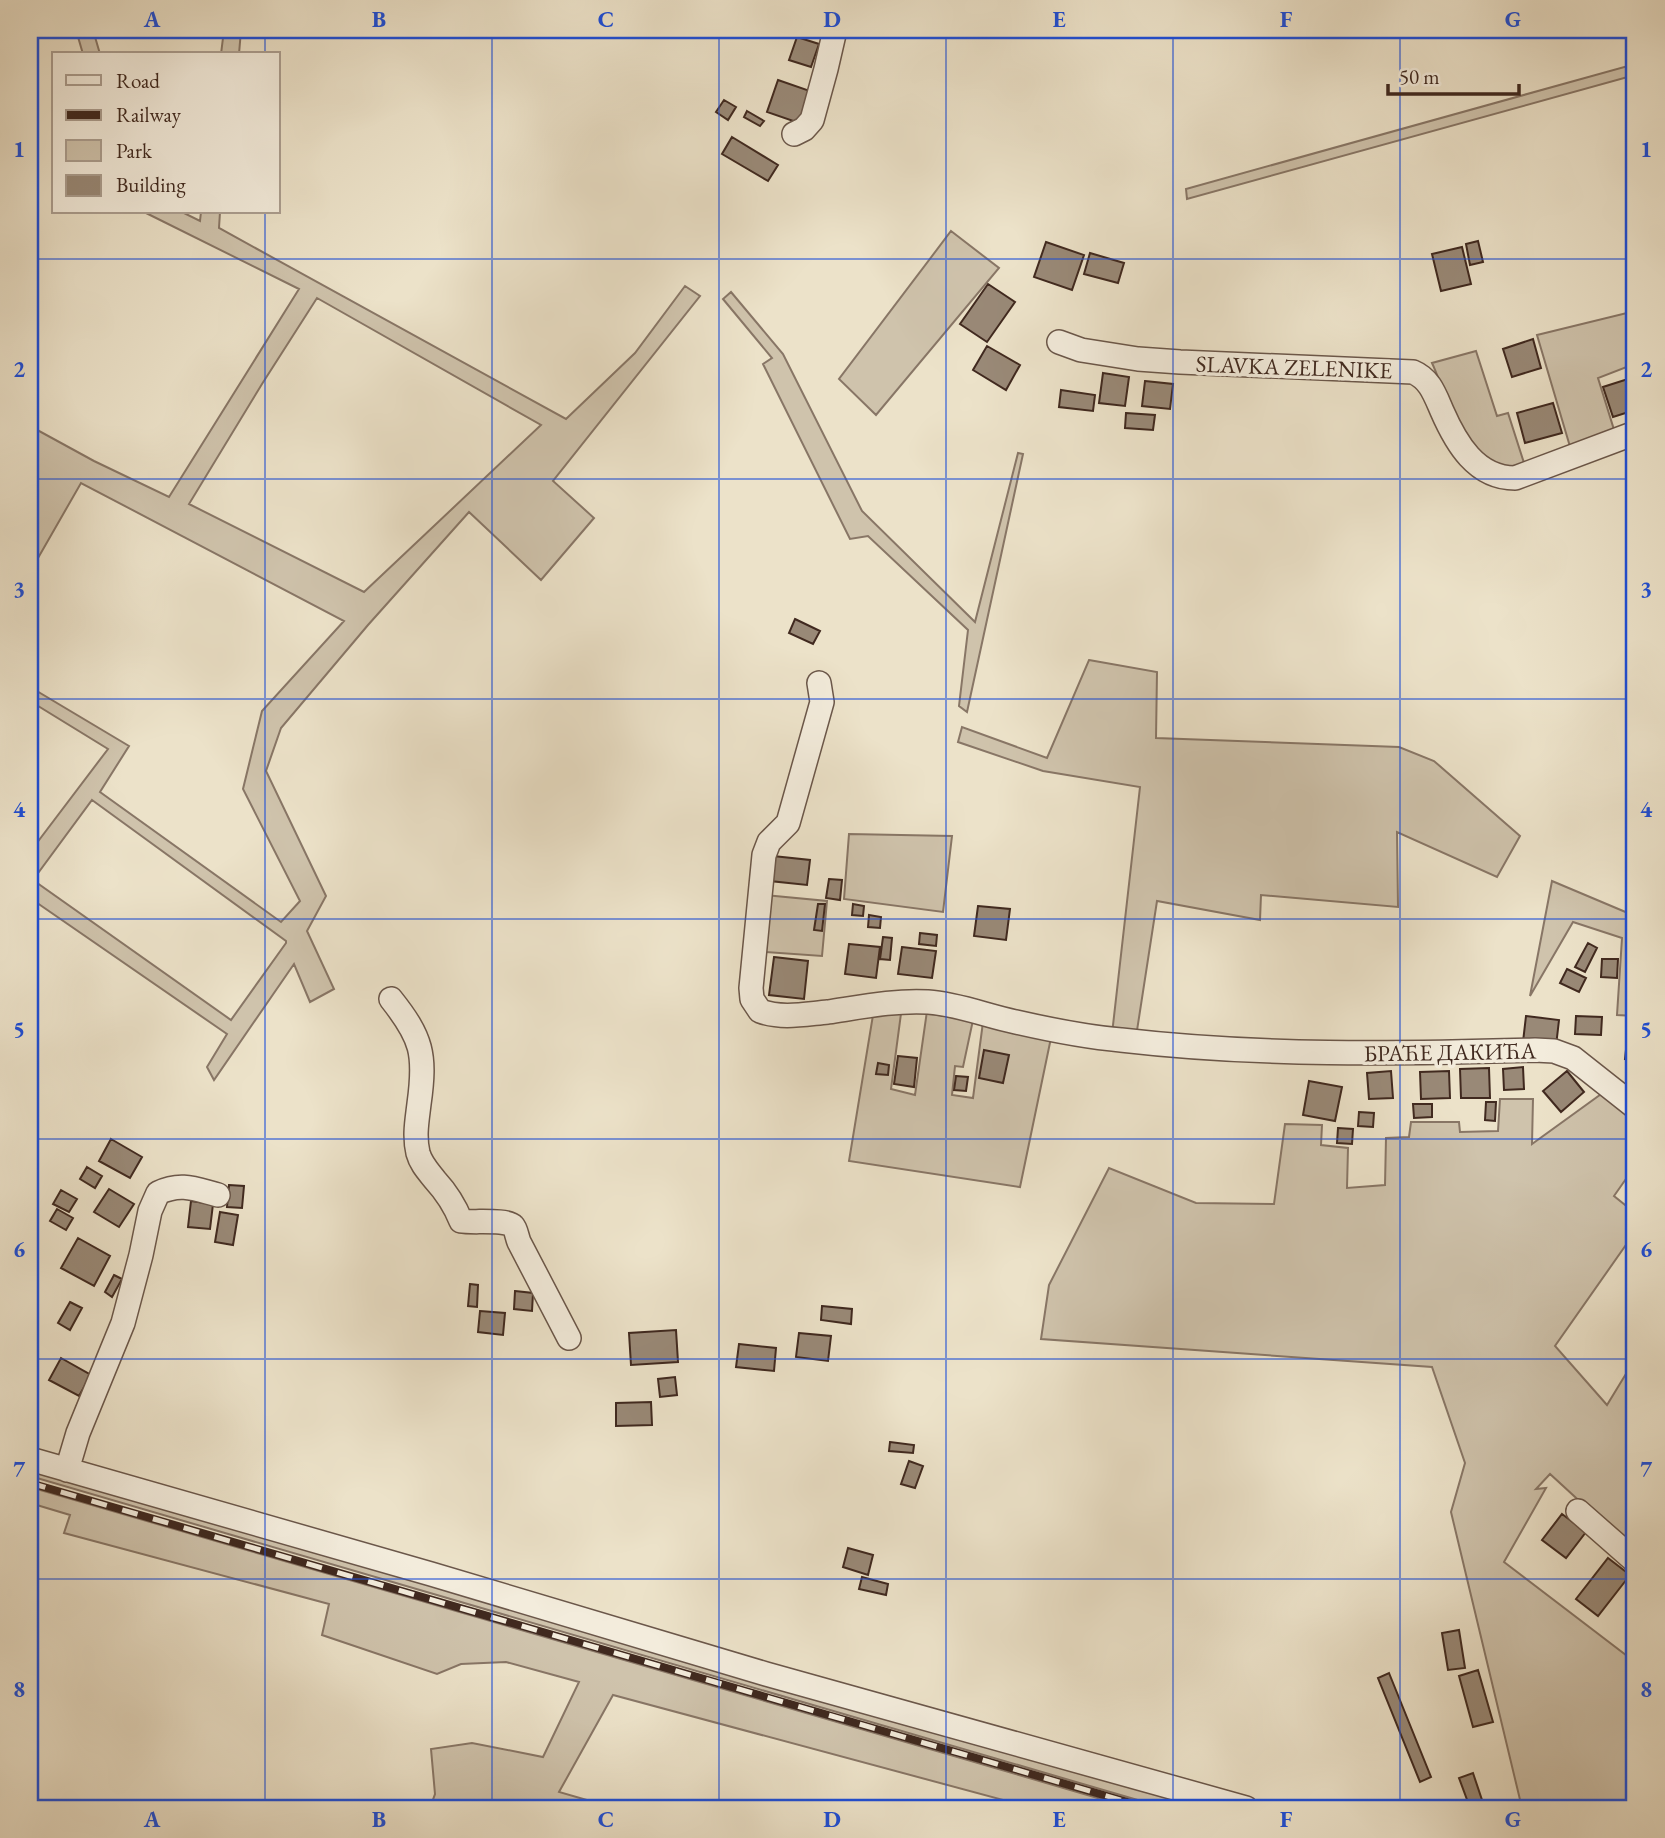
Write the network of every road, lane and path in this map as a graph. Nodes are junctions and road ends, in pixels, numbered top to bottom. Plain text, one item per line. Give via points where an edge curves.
1 (835, 30) edge
2 (794, 134) dead end
3 (1059, 342) dead end
4 (1635, 433) edge
5 (819, 683) dead end
6 (391, 999) dead end
7 (1635, 1107) edge
8 (218, 1195) dead end
9 (569, 1338) dead end
10 (30, 1459) edge
11 (67, 1470) junction
12 (1578, 1511) dead end
13 (1635, 1561) edge
14 (1218, 1805) edge
15 (1246, 1808) edge

1 - 2 street via 811,120
3 - 4 street, SLAVKA ZELENIKE via 1138,359 1413,372 1428,381 1468,457 1503,478 1515,478
5 - 7 street, БРАЋЕ ДАКИЋА via 822,702 788,823 769,842 764,855 751,988 760,1011 782,1016 931,1002 1089,1036 1199,1047 1334,1054 1555,1051 1573,1058
6 - 9 street via 419,1043 423,1065 416,1140 424,1167 461,1221 508,1222 513,1226
8 - 11 street via 185,1186 158,1193 122,1323
10 - 11 street
11 - 14 street
12 - 13 street
14 - 15 street

